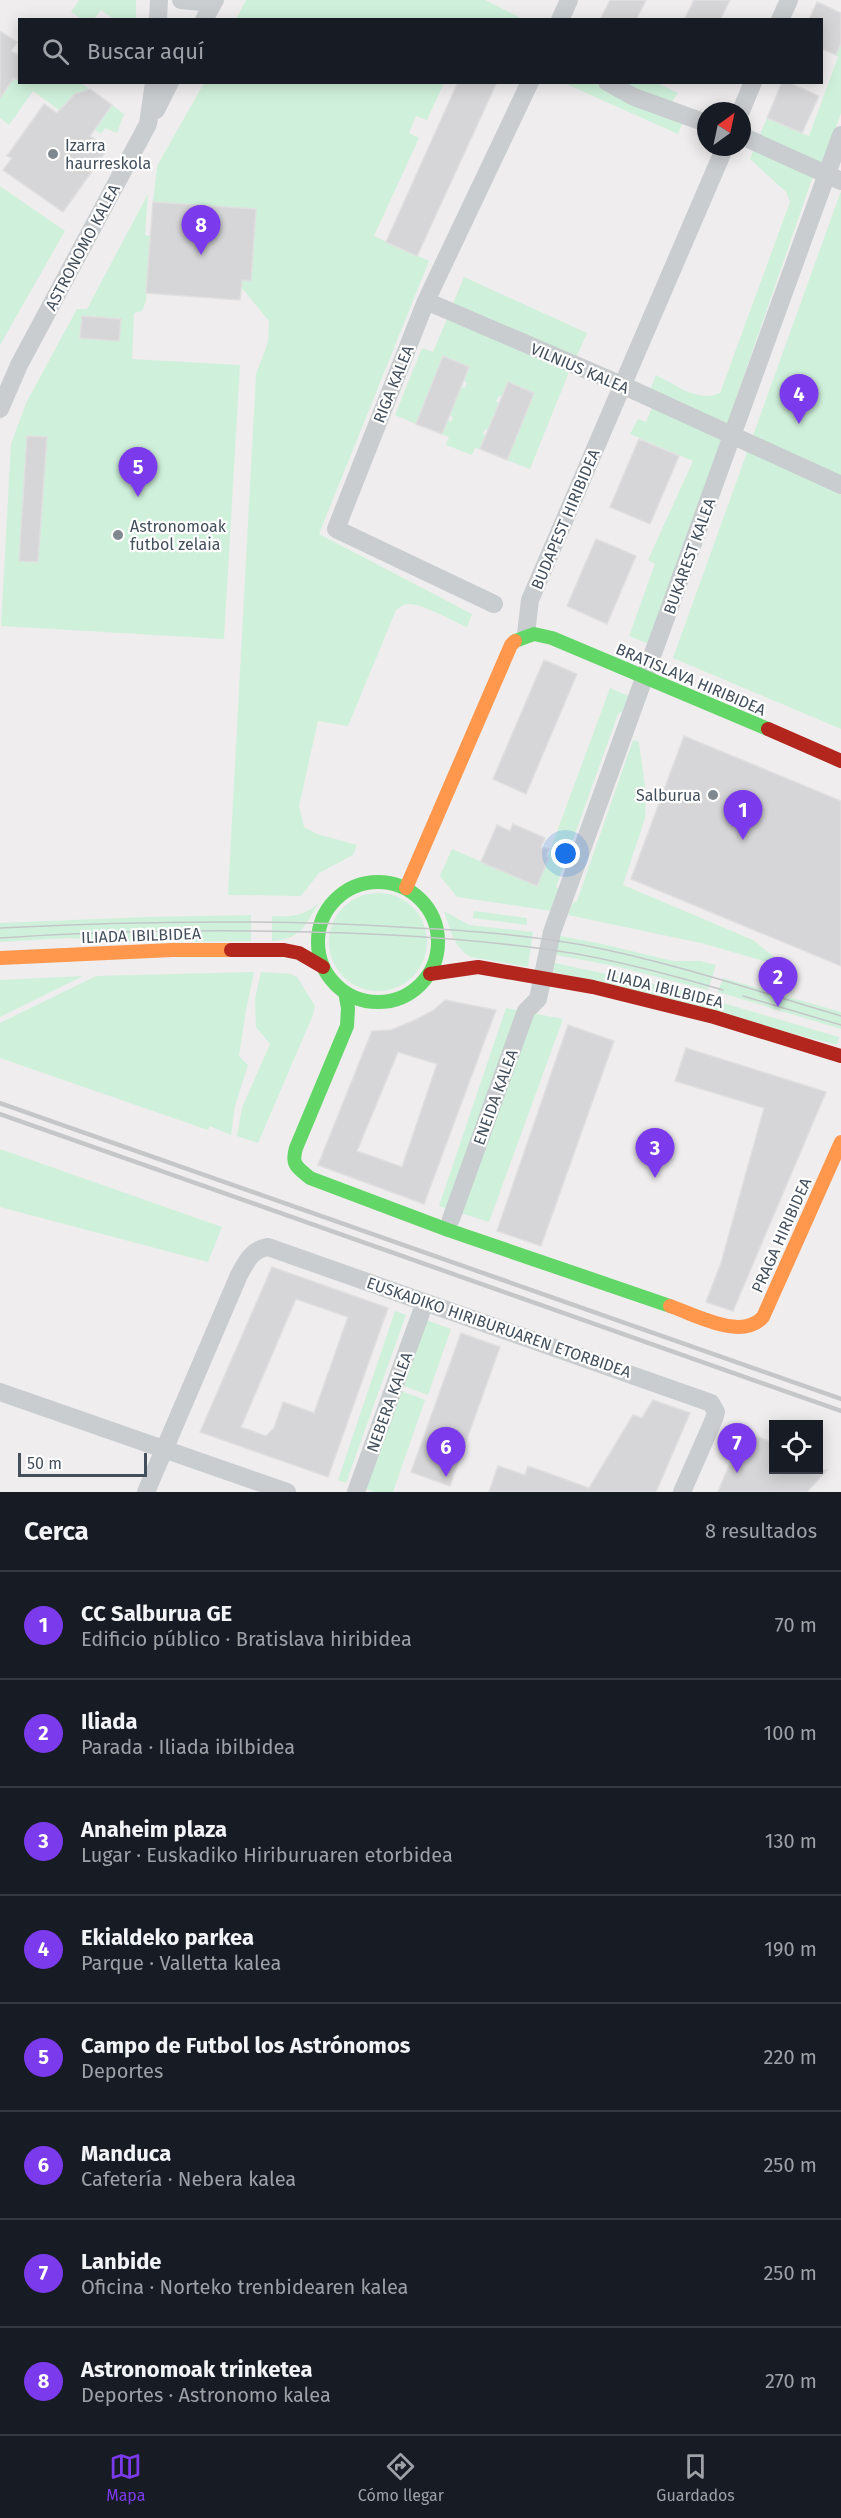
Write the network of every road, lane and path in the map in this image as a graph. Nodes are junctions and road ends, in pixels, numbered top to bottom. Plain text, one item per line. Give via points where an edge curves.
1 (159, 0) edge
2 (182, 0) edge
3 (213, 0) edge
4 (569, 0) edge
5 (789, 0) edge
6 (158, 18) edge
7 (205, 18) edge
8 (561, 18) edge
9 (781, 18) edge
10 (154, 84) edge
11 (169, 84) edge
12 (529, 84) edge
13 (611, 84) edge
14 (752, 84) edge
15 (745, 102) edge
16 (697, 120) edge
17 (148, 124) junction
18 (841, 135) edge
19 (751, 140) edge
20 (721, 156) edge
21 (834, 177) edge
22 (426, 301) junction
23 (622, 385) junction
24 (0, 410) edge
25 (734, 435) junction
26 (841, 485) edge
27 (494, 604) dead end
28 (526, 634) junction
29 (644, 677) junction
30 (841, 761) edge
31 (406, 888) junction
32 (322, 919) junction
33 (438, 930) junction
34 (284, 950) junction
35 (0, 958) edge
36 (323, 967) junction
37 (478, 967) junction
38 (430, 974) junction
39 (542, 978) junction
40 (345, 992) junction
41 (841, 1056) edge
42 (841, 1142) edge
43 (451, 1219) dead end
44 (421, 1313) dead end
45 (0, 1392) edge
46 (164, 1449) junction
47 (146, 1492) edge
48 (287, 1492) edge
49 (356, 1492) edge
50 (682, 1492) edge

1 - 6 street
2 - 3 street
3 - 7 street
4 - 8 street
5 - 9 street
10 - 17 street, ASTRONOMO KALEA
11 - 17 street
12 - 22 street, RIGA KALEA
13 - 16 street via 634,97
14 - 15 street
17 - 24 street, ASTRONOMO KALEA via 19,365
18 - 21 street, BUKAREST KALEA
19 - 21 street
20 - 23 street, BUDAPEST HIRIBIDEA
21 - 25 street, BUKAREST KALEA
22 - 23 street, VILNIUS KALEA
22 - 27 street, RIGA KALEA via 336,529
23 - 25 street, VILNIUS KALEA
23 - 28 street, BUDAPEST HIRIBIDEA via 530,600
25 - 26 street, VILNIUS KALEA
25 - 29 street, BUKAREST KALEA
28 - 29 street, BRATISLAVA HIRIBIDEA via 542,633
28 - 31 street via 511,645 506,655
29 - 30 street, BRATISLAVA HIRIBIDEA
29 - 39 street, BUKAREST KALEA via 552,932
31 - 32 street via 378,881 350,888 338,896
31 - 33 street via 426,905
32 - 34 street via 312,932
32 - 36 street via 318,944
33 - 37 street, ILIADA IBILBIDEA via 456,954
33 - 38 street via 437,957
34 - 35 street, ILIADA IBILBIDEA via 172,950
34 - 36 street, ILIADA IBILBIDEA via 299,953
36 - 40 street
37 - 38 street, ILIADA IBILBIDEA
37 - 39 street, ILIADA IBILBIDEA
38 - 40 street via 413,991 391,1001 367,1001
39 - 41 street, ILIADA IBILBIDEA via 704,1014
39 - 43 street, ENEIDA KALEA via 538,999 526,1011
40 - 42 street, PRAGA HIRIBIDEA via 347,1026 300,1132 293,1159 310,1179 723,1324 750,1328 763,1317
44 - 49 street, NEBERA KALEA
45 - 46 street
46 - 47 street
46 - 48 street
46 - 50 street, EUSKADIKO HIRIBURUAREN ETORBIDEA via 239,1275 256,1250 268,1247 704,1399 715,1407 714,1419

